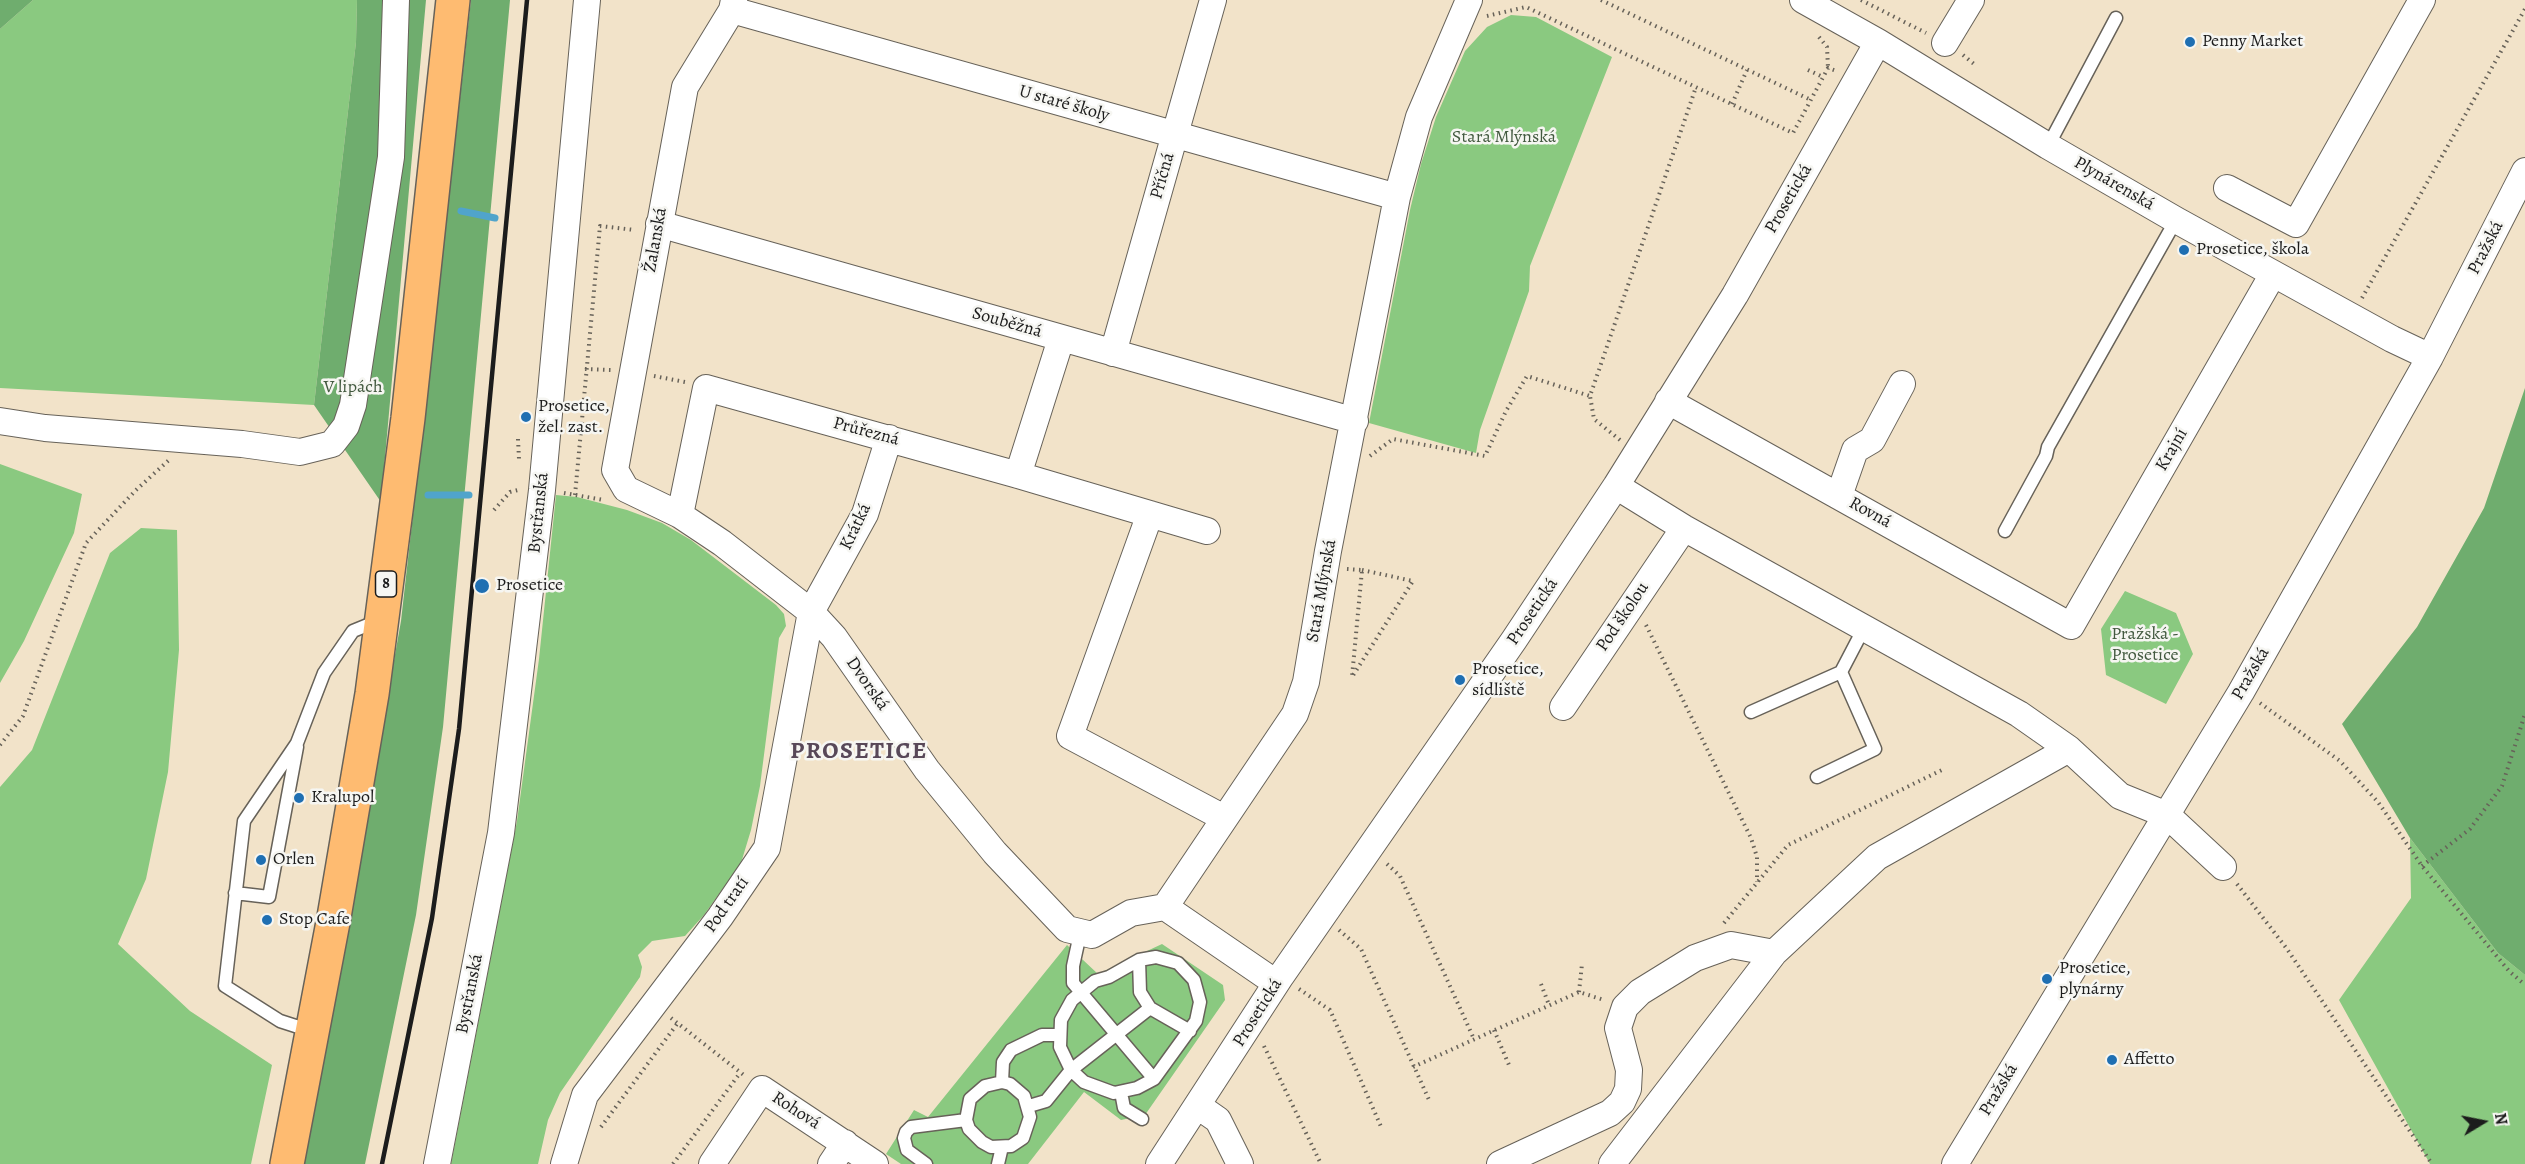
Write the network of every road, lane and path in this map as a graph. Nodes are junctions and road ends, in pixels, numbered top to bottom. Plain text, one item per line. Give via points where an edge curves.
1 (396, 0) edge
2 (453, 0) edge
3 (587, 0) edge
4 (1213, 0) edge
5 (1601, 0) edge
6 (1803, 0) edge
7 (1861, 0) edge
8 (1971, 0) edge
9 (2422, 0) edge
10 (1467, 4) edge
11 (733, 5) edge
12 (2525, 9) edge
13 (2116, 18) dead end
14 (1878, 42) junction
15 (1946, 43) joint
16 (1747, 70) junction
17 (1808, 70) dead end
18 (1823, 77) junction
19 (1857, 79) junction
20 (1696, 87) junction
21 (1811, 100) junction
22 (1732, 104) junction
23 (1174, 135) junction
24 (2048, 146) junction
25 (2525, 171) edge
26 (2227, 188) dead end
27 (1397, 197) junction
28 (2176, 220) junction
29 (658, 228) junction
30 (2273, 274) junction
31 (2352, 317) junction
32 (1061, 339) junction
33 (1113, 353) junction
34 (2430, 357) junction
35 (1902, 384) dead end
36 (1590, 396) junction
37 (1668, 401) junction
38 (1355, 420) junction
39 (0, 422) edge
40 (889, 438) junction
41 (192, 440) junction
42 (1638, 450) junction
43 (1347, 460) junction
44 (1018, 475) junction
45 (1616, 486) junction
46 (542, 490) junction
47 (575, 495) junction
48 (617, 495) junction
49 (1839, 496) junction
50 (494, 510) dead end
51 (1150, 514) junction
52 (680, 515) junction
53 (1684, 528) junction
54 (1207, 531) dead end
55 (2005, 531) dead end
56 (1413, 581) joint
57 (1634, 600) junction
58 (811, 612) junction
59 (381, 619) junction
60 (2071, 626) joint
61 (1864, 628) junction
62 (1841, 672) junction
63 (2241, 692) junction
64 (1563, 707) dead end
65 (1751, 712) dead end
66 (2525, 714) edge
67 (297, 743) junction
68 (0, 745) edge
69 (2069, 749) junction
70 (1944, 769) dead end
71 (1817, 777) dead end
72 (2168, 815) junction
73 (1224, 818) junction
74 (1368, 848) junction
75 (2422, 866) junction
76 (2223, 867) joint
77 (1758, 882) junction
78 (235, 893) junction
79 (1165, 907) junction
80 (1322, 916) junction
81 (1723, 924) dead end
82 (1080, 934) junction
83 (1774, 953) junction
84 (1139, 960) junction
85 (1582, 964) dead end
86 (1278, 979) junction
87 (1541, 984) dead end
88 (2525, 985) edge
89 (1080, 991) junction
90 (1579, 992) junction
91 (653, 1003) junction
92 (1550, 1005) junction
93 (1625, 1007) junction
94 (1150, 1008) junction
95 (1253, 1022) junction
96 (677, 1024) junction
97 (1494, 1030) junction
98 (1190, 1031) junction
99 (314, 1032) junction
100 (1059, 1035) junction
101 (1118, 1035) junction
102 (1474, 1039) junction
103 (1509, 1065) dead end
104 (1413, 1066) junction
105 (1071, 1070) junction
106 (740, 1072) junction
107 (1154, 1079) junction
108 (1002, 1082) junction
109 (762, 1089) junction
110 (1121, 1092) junction
111 (1430, 1102) dead end
112 (1029, 1106) junction
113 (1198, 1106) junction
114 (1142, 1119) dead end
115 (966, 1120) junction
116 (600, 1129) dead end
117 (1382, 1129) dead end
118 (845, 1143) junction
119 (1002, 1147) junction
120 (287, 1164) edge
121 (437, 1164) edge
122 (564, 1164) edge
123 (673, 1164) edge
124 (712, 1164) edge
125 (831, 1164) edge
126 (875, 1164) edge
127 (926, 1164) edge
128 (998, 1164) edge
129 (1160, 1164) edge
130 (1240, 1164) edge
131 (1321, 1164) edge
132 (1500, 1164) edge
133 (1612, 1164) edge
134 (1955, 1164) edge
135 (2432, 1164) edge

1 - 41 street via 391,157 346,426 332,444 300,452
2 - 59 main road, 8 via 410,406
3 - 46 street, Bystřanská
4 - 23 street, Příčná
5 - 16 path
6 - 14 street, Plynárenská
7 - 15 path
8 - 15 street
9 - 26 street via 2296,224
10 - 20 path via 1484,16 1526,8
10 - 27 street, Stará Mlýnská via 1419,117
11 - 23 street, U staré školy
11 - 29 street, Žalanská via 685,87
12 - 31 path
13 - 24 lane
14 - 19 street, Prosetická
14 - 24 street, Plynárenská
16 - 21 path
16 - 22 path
17 - 18 path
18 - 19 path via 1828,68
18 - 21 path
19 - 37 street, Prosetická via 1735,295
20 - 22 path
20 - 36 path
21 - 22 path via 1793,133
23 - 27 street, U staré školy
23 - 33 street, Příčná
24 - 28 street, Plynárenská
25 - 34 street, Pražská
27 - 38 street, Stará Mlýnská
28 - 30 street, Plynárenská
28 - 55 lane
29 - 32 street, Souběžná
29 - 47 path via 600,226
29 - 48 street, Žalanská via 615,470
30 - 31 street, Plynárenská
30 - 60 street, Krajní
31 - 34 street, Plynárenská
32 - 33 street, Souběžná
32 - 44 street
33 - 38 street, Souběžná
34 - 63 street, Pražská
35 - 49 street via 1872,440 1855,450
36 - 42 path via 1594,419
36 - 43 path via 1527,376 1485,456 1393,439 1363,462
37 - 42 street, Prosetická
37 - 49 street, Rovná
38 - 43 street, Stará Mlýnská
39 - 41 street
40 - 44 street, Průřezná
40 - 52 street, Průřezná via 705,388
40 - 58 street, Krátká via 865,514
41 - 68 path via 136,490 86,543 23,717
42 - 45 street, Prosetická
43 - 73 street, Stará Mlýnská via 1306,682 1295,714
44 - 51 street, Průřezná
45 - 53 street
45 - 74 street, Prosetická
46 - 47 path
46 - 50 path via 510,492
46 - 121 street, Bystřanská via 501,833
47 - 48 path
48 - 52 street, Dvorská
49 - 60 street, Rovná
51 - 54 street, Průřezná
51 - 73 street via 1070,736
52 - 58 street, Dvorská
53 - 57 street, Pod školou
53 - 61 street
56 - 56 path via 1376,639 1352,677 1362,570
57 - 64 street, Pod školou
57 - 77 path via 1751,838
58 - 82 street, Dvorská via 834,637 927,771 995,854 1067,929
58 - 91 street, Pod tratí via 767,848 720,917
59 - 67 lane via 353,631 341,647 324,673
59 - 99 main road, 8 via 372,694
61 - 62 lane
61 - 69 street via 2019,714
62 - 65 lane
62 - 71 lane via 1875,749
63 - 72 street, Pražská
63 - 75 path via 2340,761 2379,802
66 - 75 path via 2502,786 2470,829
67 - 78 lane via 244,821
67 - 78 lane via 269,897
69 - 72 street via 2120,796
69 - 83 street via 1877,857
70 - 77 path via 1788,845
72 - 76 street
72 - 134 street, Pražská
73 - 79 street, Stará Mlýnská
74 - 80 street, Prosetická
74 - 102 path via 1400,876
75 - 88 path
76 - 135 path via 2287,949
77 - 81 path
78 - 99 lane via 225,986 280,1022
79 - 82 street via 1131,913 1092,935
79 - 86 street
80 - 86 street, Prosetická
80 - 104 path via 1361,949
82 - 89 lane via 1073,974 1073,983
83 - 93 street via 1731,945 1695,958 1640,992
83 - 133 street
84 - 89 lane
84 - 94 lane via 1140,992
84 - 98 lane via 1168,959 1190,973 1200,1002
85 - 90 path
86 - 95 street, Prosetická
86 - 117 path via 1330,1010
87 - 92 path
89 - 100 lane via 1061,1020
89 - 101 lane
90 - 92 path
90 - 93 path
91 - 96 path
91 - 122 street, Pod tratí via 585,1095
92 - 97 path
93 - 132 street via 1618,1028 1629,1070 1628,1089 1622,1102 1610,1113
94 - 98 lane
94 - 101 lane
95 - 113 street, Prosetická
95 - 131 path
96 - 106 path
96 - 116 path
97 - 102 path
97 - 103 path
98 - 107 lane
99 - 120 main road, 8
100 - 105 lane
100 - 108 lane via 1042,1035 1011,1050 1003,1062
101 - 105 lane
101 - 107 lane
102 - 104 path
104 - 111 path
105 - 110 lane via 1096,1088
105 - 112 lane via 1046,1101
106 - 109 path
106 - 123 path
107 - 110 lane
108 - 112 lane via 1018,1089
108 - 115 lane via 977,1091 970,1099
109 - 118 street, Rohová
109 - 124 street, Rohová
110 - 114 lane via 1124,1108
112 - 119 lane via 1029,1124 1023,1138
113 - 129 street, Prosetická
113 - 130 street via 1218,1120
115 - 119 lane via 973,1135 982,1142
115 - 127 lane via 911,1127 906,1132 907,1150
118 - 125 street
118 - 126 street, Rohová
119 - 128 lane

